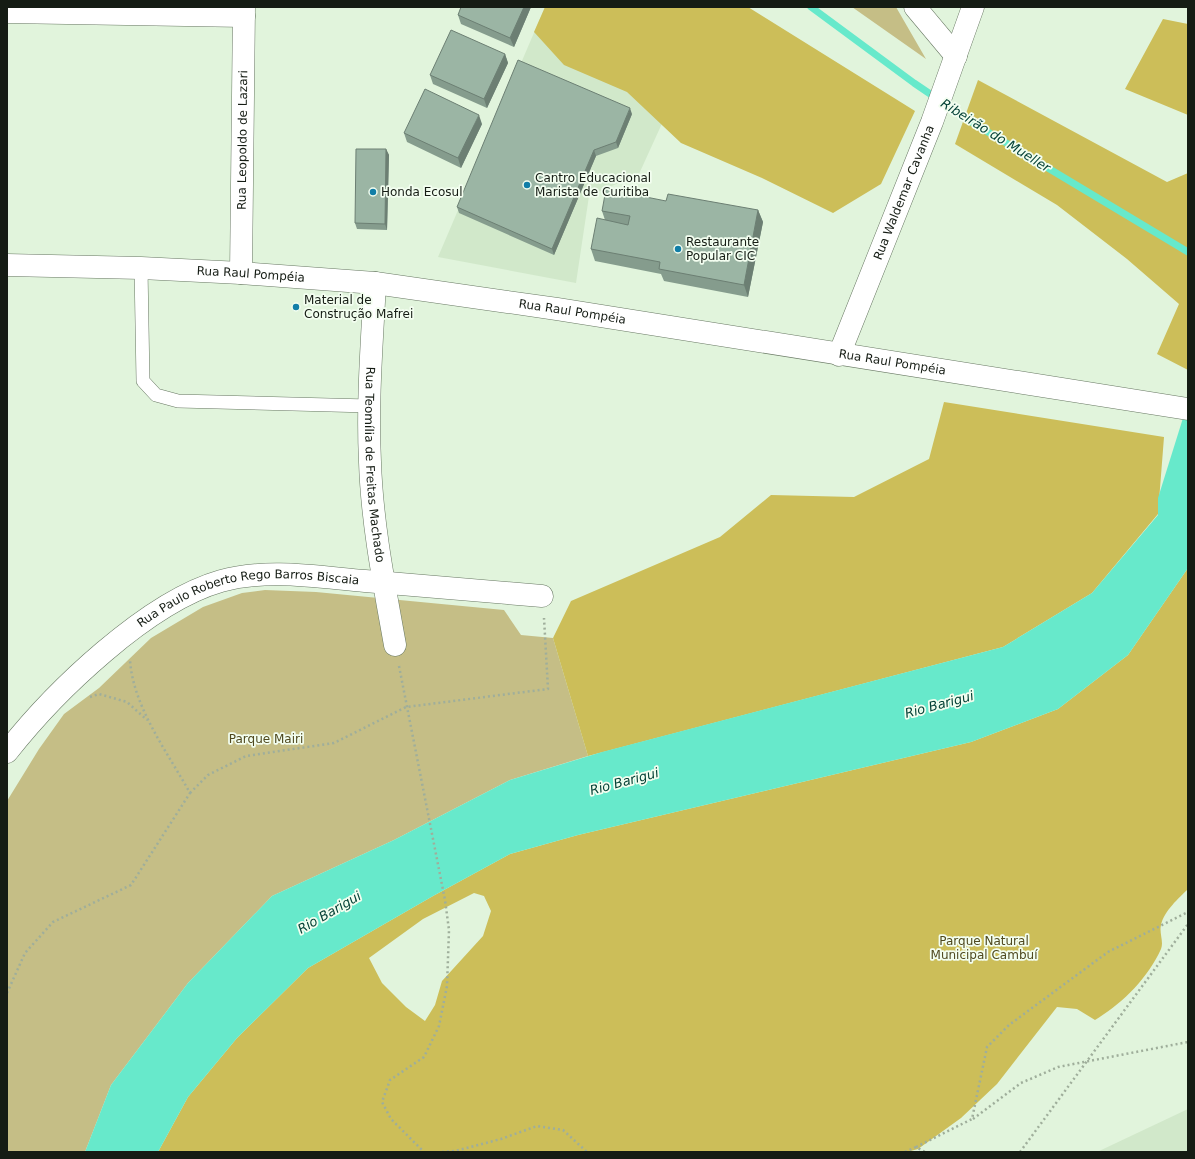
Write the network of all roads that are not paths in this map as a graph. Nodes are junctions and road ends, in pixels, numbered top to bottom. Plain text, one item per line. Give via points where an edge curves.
1 (915, 7) edge
2 (973, 7) edge
3 (244, 11) edge
4 (7, 12) edge
5 (956, 56) junction
6 (7, 265) edge
7 (141, 268) junction
8 (241, 273) junction
9 (375, 282) junction
10 (839, 355) junction
11 (369, 406) junction
12 (1188, 409) edge
13 (384, 583) junction
14 (542, 596) road end
15 (395, 645) road end
16 (7, 752) edge

1 - 5 street
2 - 5 street, Rua Waldemar Cavanha
3 - 4 street
3 - 8 street, Rua Leopoldo de Lazari
5 - 10 street, Rua Waldemar Cavanha
6 - 7 street, Rua Raul Pompéia
7 - 8 street, Rua Raul Pompéia
7 - 11 lane via 143,381 156,395 178,401
8 - 9 street, Rua Raul Pompéia
9 - 10 street, Rua Raul Pompéia
9 - 11 street, Rua Teomília de Freitas Machado
10 - 12 street, Rua Raul Pompéia
11 - 13 street, Rua Teomília de Freitas Machado via 372,492
13 - 14 street, Rua Paulo Roberto Rego Barros Biscaia
13 - 15 street, Rua Teomília de Freitas Machado
13 - 16 street, Rua Paulo Roberto Rego Barros Biscaia via 303,576 244,576 203,587 155,614 129,633 66,687

